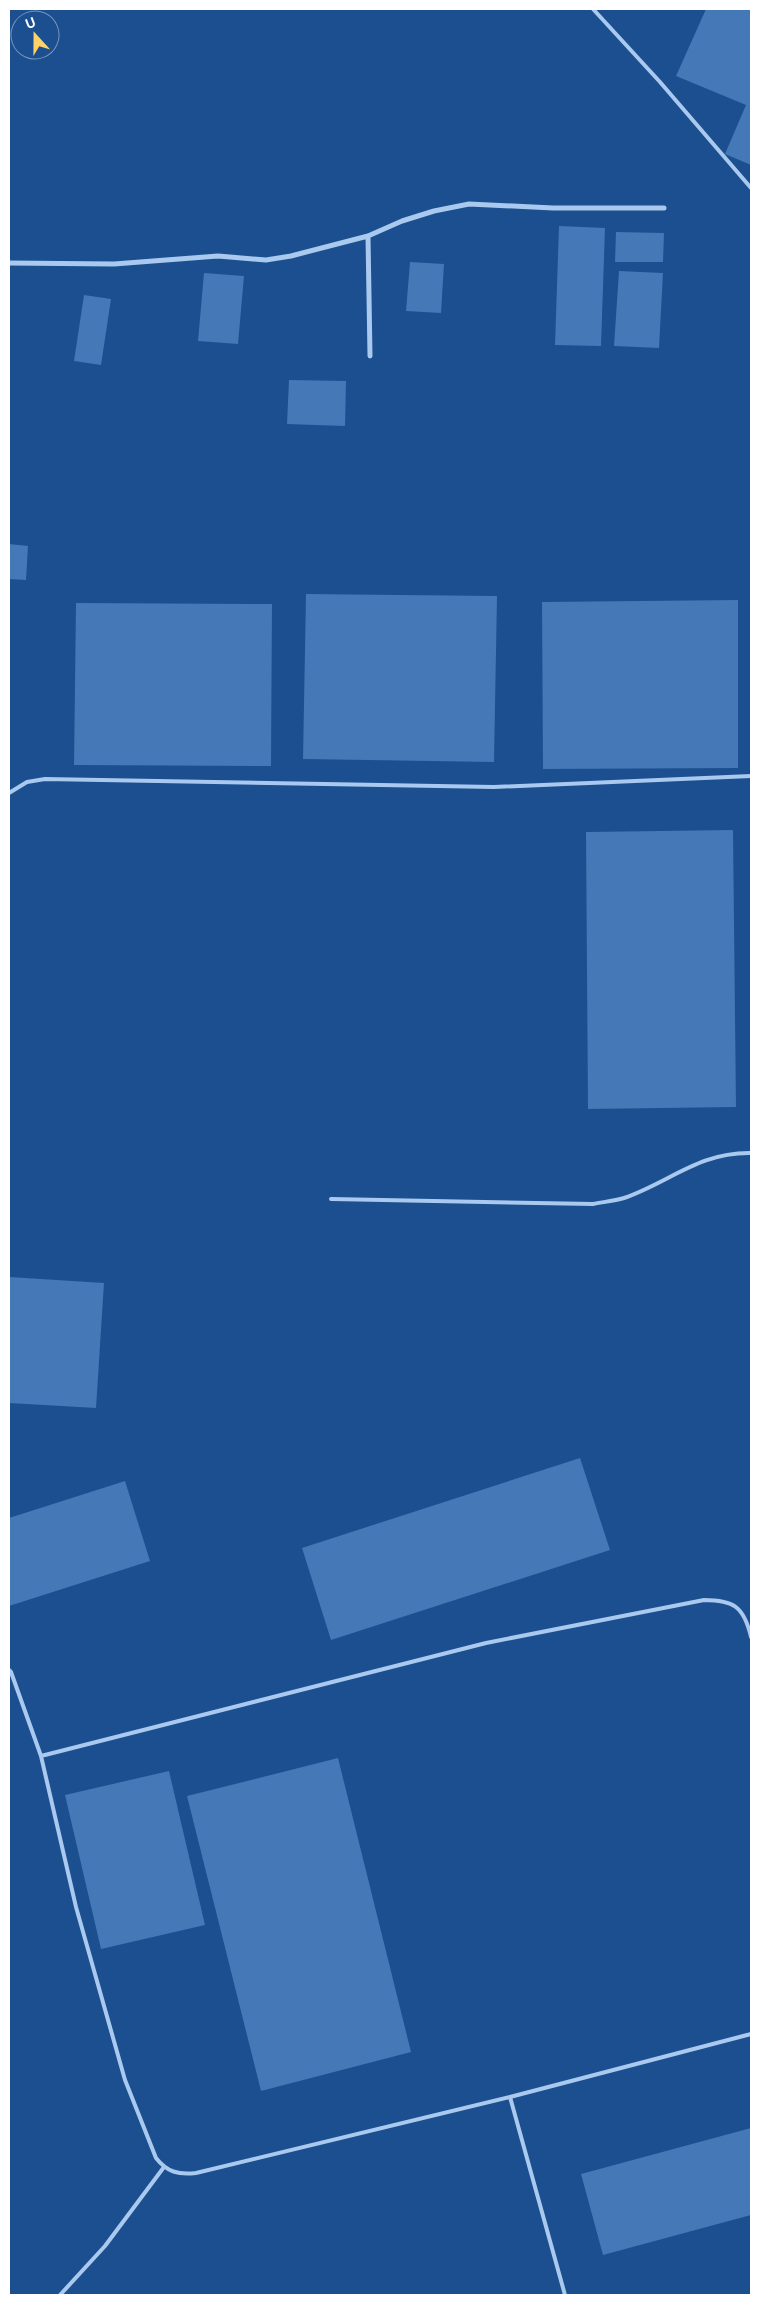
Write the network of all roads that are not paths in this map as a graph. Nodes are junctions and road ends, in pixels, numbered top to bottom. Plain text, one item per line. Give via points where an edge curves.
1 (593, 9) edge
2 (751, 188) edge
3 (664, 208) dead end
4 (368, 236) junction
5 (9, 263) edge
6 (370, 356) dead end
7 (751, 776) edge
8 (9, 793) edge
9 (751, 1153) edge
10 (331, 1199) dead end
11 (751, 1637) edge
12 (9, 1670) edge
13 (41, 1756) junction
14 (751, 2034) edge
15 (510, 2097) junction
16 (164, 2167) junction
17 (60, 2295) edge
18 (565, 2295) edge

1 - 2 lane
3 - 4 street via 469,204 402,221
4 - 5 street via 266,260 218,256 114,264
4 - 6 street
7 - 8 lane via 494,787 45,779 26,782
9 - 10 lane via 730,1152 705,1160 624,1198 593,1204
11 - 13 lane via 742,1613 734,1604 704,1600 486,1643
12 - 13 lane
13 - 16 lane via 76,1907 125,2080 156,2158
14 - 15 lane
15 - 16 lane via 196,2173 182,2175
15 - 18 lane
16 - 17 lane via 105,2246

